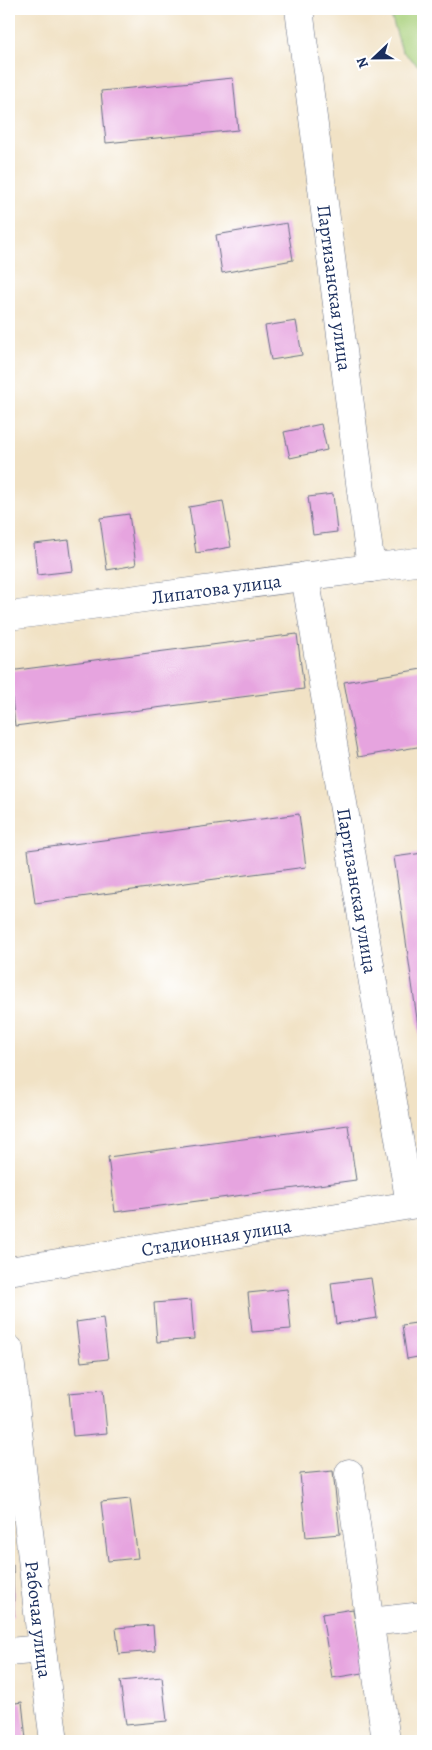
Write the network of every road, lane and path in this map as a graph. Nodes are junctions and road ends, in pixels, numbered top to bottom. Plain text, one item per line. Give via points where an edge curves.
1 (299, 9) edge
2 (423, 561) edge
3 (371, 568) junction
4 (304, 576) junction
5 (9, 616) edge
6 (417, 1204) edge
7 (9, 1271) edge
8 (9, 1349) edge
9 (349, 1473) dead end
10 (423, 1616) edge
11 (370, 1622) junction
12 (42, 1649) junction
13 (9, 1652) edge
14 (54, 1741) edge
15 (386, 1741) edge

1 - 3 street, Партизанская улица
2 - 3 street, Липатова улица
3 - 4 street, Липатова улица
4 - 5 street, Липатова улица
4 - 6 street, Партизанская улица
6 - 7 street, Стадионная улица
8 - 12 street, Рабочая улица
9 - 11 street
10 - 11 street
11 - 15 street
12 - 13 street
12 - 14 street, Рабочая улица

